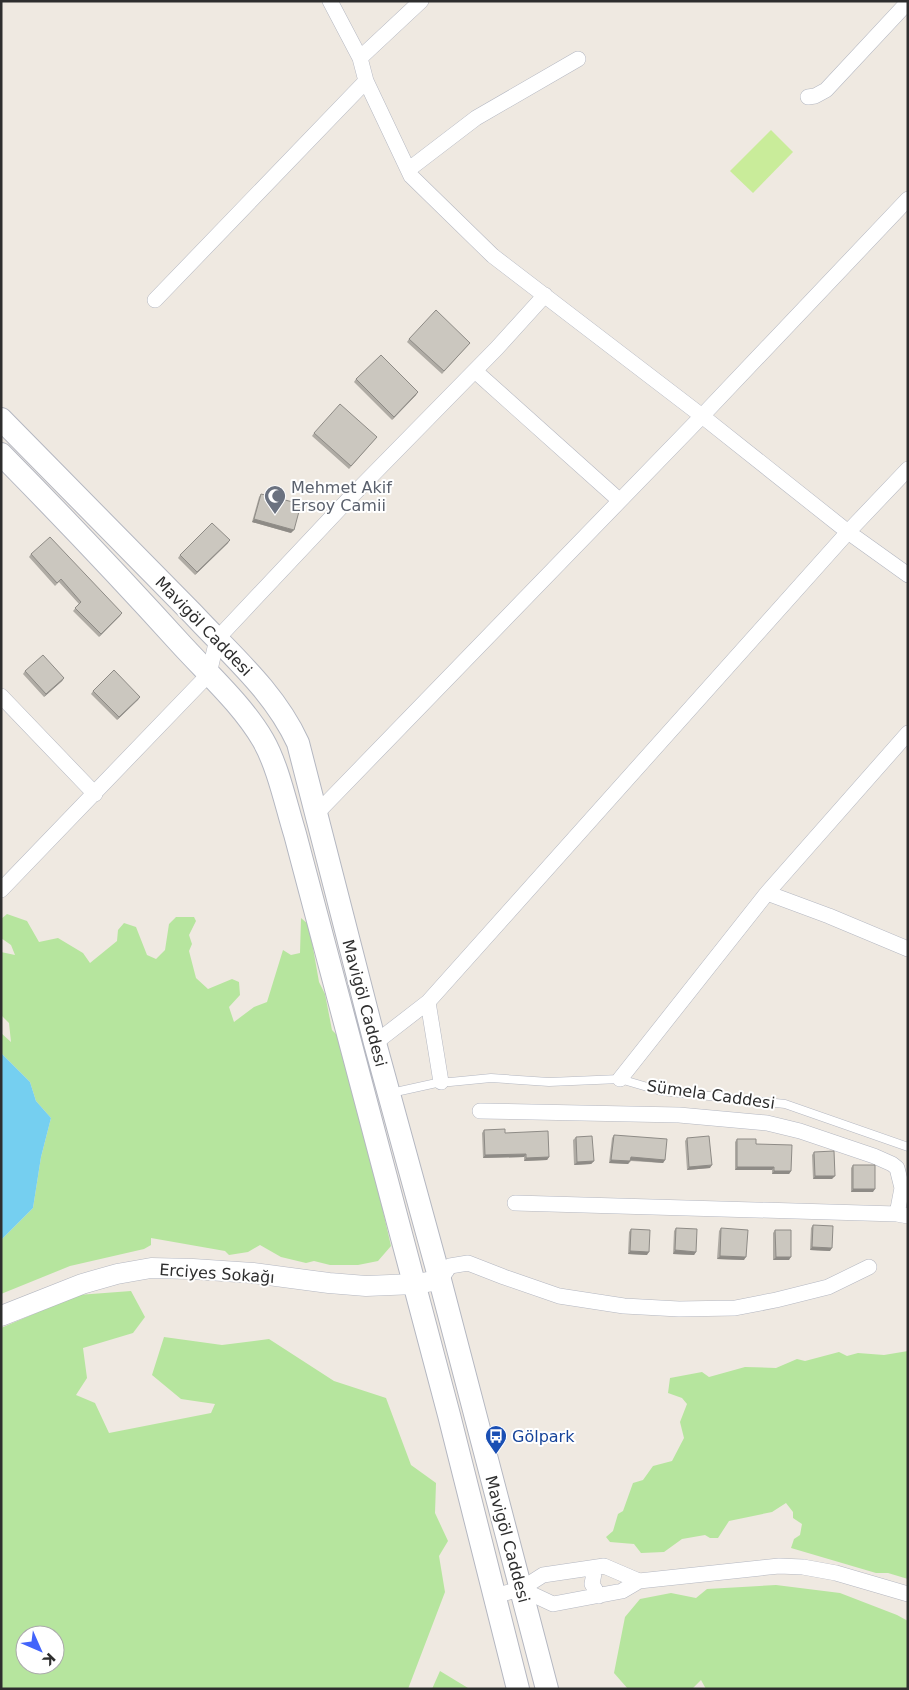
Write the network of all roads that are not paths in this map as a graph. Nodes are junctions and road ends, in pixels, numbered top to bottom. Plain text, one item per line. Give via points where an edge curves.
1 (330, 1) edge
2 (421, 1) edge
3 (908, 2) edge
4 (360, 58) junction
5 (578, 59) dead end
6 (366, 81) junction
7 (808, 97) dead end
8 (408, 170) junction
9 (908, 199) edge
10 (545, 296) junction
11 (155, 300) dead end
12 (475, 371) junction
13 (702, 416) junction
14 (1, 419) edge
15 (1, 454) edge
16 (908, 469) edge
17 (619, 500) junction
18 (848, 532) junction
19 (908, 575) edge
20 (217, 639) junction
21 (209, 674) junction
22 (1, 696) edge
23 (908, 733) edge
24 (95, 794) junction
25 (317, 813) junction
26 (1, 890) edge
27 (767, 893) junction
28 (908, 949) edge
29 (428, 1002) junction
30 (375, 1043) junction
31 (620, 1080) junction
32 (442, 1082) junction
33 (389, 1094) junction
34 (480, 1111) dead end
35 (908, 1147) edge
36 (515, 1203) dead end
37 (902, 1215) edge
38 (869, 1267) dead end
39 (440, 1280) junction
40 (415, 1284) junction
41 (1, 1316) edge
42 (595, 1568) junction
43 (639, 1581) junction
44 (521, 1589) junction
45 (908, 1594) edge
46 (494, 1596) junction
47 (600, 1596) junction
48 (518, 1689) edge
49 (547, 1689) edge

1 - 4 street
2 - 4 street
3 - 7 street via 826,90
4 - 6 street
5 - 8 street via 476,118
6 - 8 street
6 - 11 street
8 - 10 street via 493,256
9 - 13 street
10 - 12 street
10 - 13 street
12 - 17 street
12 - 20 street
13 - 17 street
13 - 18 street
14 - 20 main road, Mavigöl Caddesi
15 - 21 main road, Mavigöl Caddesi
16 - 18 street
17 - 25 street
18 - 19 street
18 - 29 street
20 - 21 street
20 - 25 main road, Mavigöl Caddesi via 267,692 288,722 298,743
21 - 24 street
21 - 40 main road, Mavigöl Caddesi via 254,724 274,764
22 - 24 street
23 - 27 street
24 - 26 street
25 - 30 main road, Mavigöl Caddesi
27 - 28 street
27 - 31 street
29 - 30 street
29 - 32 street
30 - 33 main road, Mavigöl Caddesi
31 - 32 lane, Sümela Caddesi via 549,1082 491,1078
31 - 35 lane, Sümela Caddesi via 662,1091 785,1104
32 - 33 lane, Sümela Caddesi
33 - 39 main road, Mavigöl Caddesi
34 - 37 street via 679,1114 767,1123 800,1131 874,1156 897,1168 902,1188
36 - 37 street
38 - 39 street via 828,1287 735,1308 624,1306 559,1296 468,1263 450,1266
39 - 40 street, Erciyes Sokağı
39 - 44 main road, Mavigöl Caddesi
40 - 41 street, Erciyes Sokağı via 366,1286 253,1273 151,1268 82,1284
40 - 46 main road, Mavigöl Caddesi
42 - 43 street via 604,1566
42 - 44 street via 543,1575
42 - 47 street via 592,1584
43 - 45 street via 779,1566 803,1567
43 - 47 street via 622,1591
44 - 46 street
44 - 47 street via 552,1604
44 - 49 main road, Mavigöl Caddesi
46 - 48 main road, Mavigöl Caddesi

